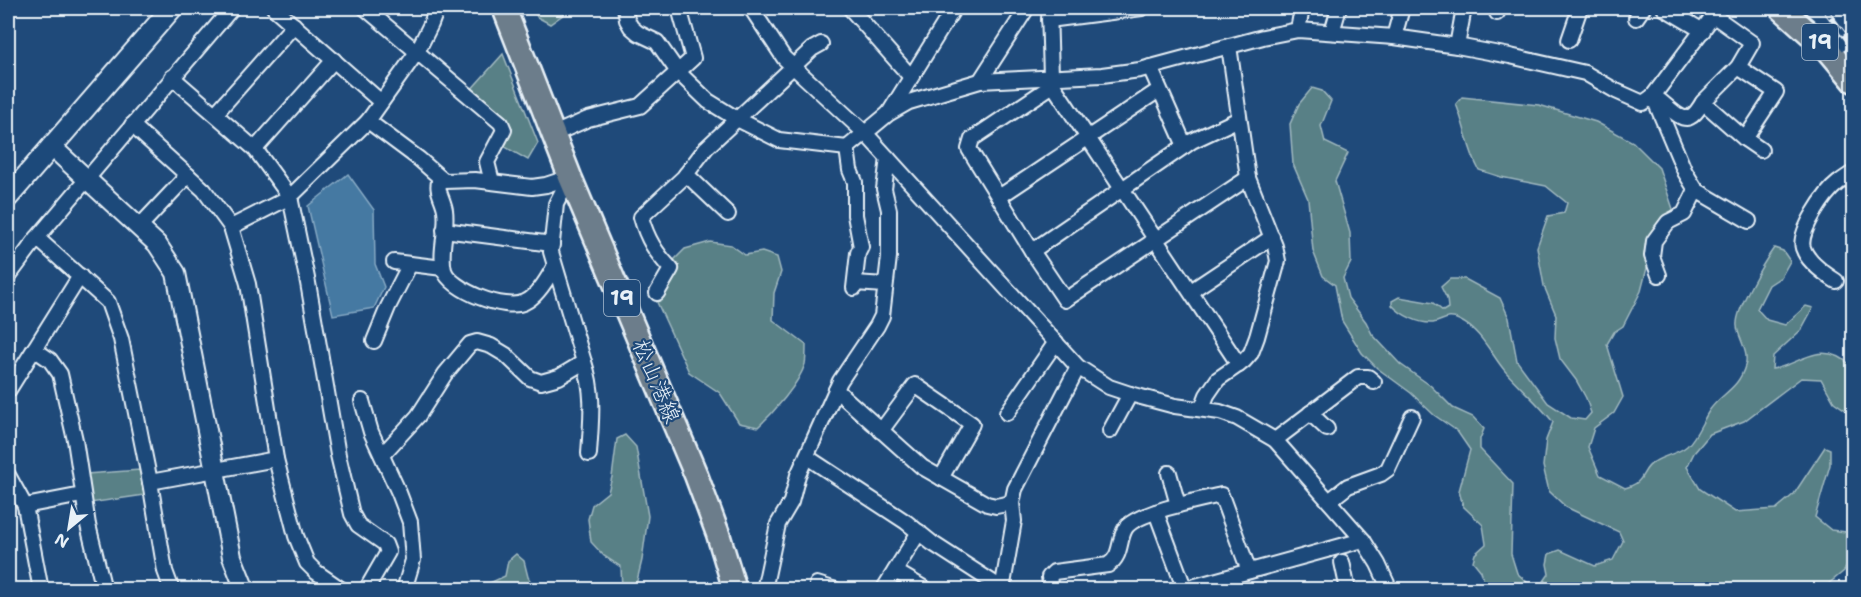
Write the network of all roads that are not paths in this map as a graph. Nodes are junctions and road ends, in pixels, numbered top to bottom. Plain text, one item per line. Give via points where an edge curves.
1 (172, 8) edge
2 (232, 8) edge
3 (274, 8) edge
4 (365, 8) edge
5 (436, 8) edge
6 (504, 8) edge
7 (626, 8) edge
8 (679, 8) edge
9 (751, 8) edge
10 (850, 8) edge
11 (953, 8) edge
12 (1027, 8) edge
13 (1142, 8) edge
14 (1302, 8) edge
15 (1339, 8) edge
16 (1402, 8) edge
17 (1464, 8) edge
18 (1580, 8) edge
19 (1664, 8) edge
20 (1781, 8) edge
21 (1716, 12) edge
22 (1049, 14) edge
23 (294, 25) junction
24 (1298, 30) junction
25 (1703, 31) junction
26 (1332, 32) junction
27 (1854, 36) edge
28 (1394, 37) junction
29 (1569, 40) dead end
30 (821, 44) dead end
31 (1229, 46) junction
32 (1457, 46) junction
33 (1829, 51) junction
34 (417, 52) junction
35 (334, 60) junction
36 (794, 67) junction
37 (1150, 67) junction
38 (1738, 67) junction
39 (678, 72) junction
40 (172, 77) junction
41 (911, 77) junction
42 (980, 81) junction
43 (1052, 81) junction
44 (1854, 81) edge
45 (1159, 90) junction
46 (1653, 96) junction
47 (381, 102) junction
48 (1703, 102) junction
49 (216, 113) junction
50 (888, 114) junction
51 (737, 119) junction
52 (1239, 119) junction
53 (368, 121) junction
54 (132, 125) junction
55 (554, 134) junction
56 (866, 134) junction
57 (1088, 137) junction
58 (1745, 139) junction
59 (51, 146) junction
60 (1185, 146) junction
61 (255, 148) junction
62 (847, 148) junction
63 (1761, 150) dead end
64 (888, 158) junction
65 (1853, 173) edge
66 (686, 174) junction
67 (188, 175) junction
68 (570, 177) junction
69 (440, 178) junction
70 (1248, 178) junction
71 (87, 180) junction
72 (492, 182) junction
73 (1122, 188) junction
74 (1696, 190) junction
75 (8, 197) edge
76 (290, 197) junction
77 (999, 197) junction
78 (728, 214) dead end
79 (1749, 221) dead end
80 (139, 227) junction
81 (231, 227) junction
82 (444, 230) junction
83 (1272, 237) junction
84 (37, 238) junction
85 (1156, 239) junction
86 (552, 244) junction
87 (1032, 250) junction
88 (394, 262) dead end
89 (410, 264) junction
90 (554, 267) junction
91 (443, 268) junction
92 (1659, 275) dead end
93 (80, 276) junction
94 (8, 277) edge
95 (1836, 280) dead end
96 (885, 285) junction
97 (1191, 291) junction
98 (657, 293) dead end
99 (374, 341) dead end
100 (1056, 342) junction
101 (34, 349) junction
102 (584, 362) junction
103 (1239, 364) junction
104 (1078, 368) junction
105 (1374, 382) dead end
106 (836, 390) junction
107 (8, 391) edge
108 (1130, 393) junction
109 (362, 401) dead end
110 (1202, 408) junction
111 (1006, 413) dead end
112 (1310, 413) junction
113 (1412, 417) dead end
114 (1327, 429) dead end
115 (881, 431) junction
116 (1110, 431) dead end
117 (1275, 440) junction
118 (589, 454) dead end
119 (382, 455) junction
120 (807, 457) junction
121 (276, 459) junction
122 (216, 470) junction
123 (1169, 473) dead end
124 (8, 475) edge
125 (941, 478) junction
126 (150, 482) junction
127 (82, 495) junction
128 (1329, 501) junction
129 (1012, 503) junction
130 (1178, 505) junction
131 (25, 506) junction
132 (1156, 512) junction
133 (919, 532) junction
134 (1363, 540) junction
135 (1342, 562) dead end
136 (895, 571) junction
137 (1249, 572) junction
138 (817, 584) dead end
139 (1003, 589) edge
140 (1184, 589) edge
141 (40, 590) edge
142 (104, 590) edge
143 (172, 590) edge
144 (245, 590) edge
145 (342, 590) edge
146 (366, 590) edge
147 (404, 590) edge
148 (735, 590) edge
149 (764, 590) edge
150 (836, 590) edge
151 (883, 590) edge
152 (927, 590) edge
153 (1051, 590) edge
154 (1348, 590) edge
155 (1390, 590) edge

1 - 59 main road
2 - 40 street
3 - 23 street
4 - 34 street
5 - 34 street
6 - 55 main road, 松山港線 / 19
7 - 39 street via 631,27 657,42
8 - 39 street via 693,58
9 - 36 street via 772,42
10 - 41 street
11 - 41 street
12 - 42 street
13 - 22 street
14 - 24 street
15 - 26 street
16 - 28 street
17 - 32 street
18 - 29 street
19 - 25 street
20 - 33 main road, 19
21 - 25 street
21 - 38 street via 1752,44
22 - 43 street
23 - 35 street
23 - 49 street
24 - 26 street
24 - 31 street
25 - 46 street
26 - 28 street
27 - 33 street
28 - 32 street
30 - 36 street
31 - 37 street
31 - 52 street
32 - 46 street via 1585,73 1643,103
33 - 44 main road, 19
34 - 47 street
34 - 72 street via 501,123 504,130 487,162
35 - 47 street
35 - 61 street
36 - 51 street
36 - 56 street
37 - 43 street
37 - 45 street
38 - 48 street
38 - 58 street via 1776,92
39 - 51 street via 708,101
39 - 55 street via 640,106 588,119
40 - 49 street
40 - 54 street
41 - 50 street
42 - 43 street
42 - 50 street via 909,102
43 - 57 street
43 - 77 street via 972,139 969,149
45 - 57 street
45 - 60 street
46 - 48 street via 1685,118 1691,117
46 - 74 street
47 - 53 street
48 - 58 street
49 - 61 street
50 - 56 street
51 - 62 street via 779,140
51 - 66 street via 706,148
52 - 60 street
52 - 70 street
53 - 69 street
53 - 76 street
54 - 67 street
54 - 71 street
55 - 68 main road, 松山港線 / 19
56 - 62 street
56 - 64 street
57 - 73 street
57 - 77 street
58 - 63 street
59 - 71 street
59 - 75 main road
60 - 73 street
61 - 76 street
62 - 96 street via 855,182 855,215 861,247 854,286
64 - 96 street via 884,178 890,222
64 - 100 street
65 - 95 street via 1836,184 1803,231 1806,255
66 - 78 street
66 - 98 street via 641,217 646,236 671,269
67 - 80 street
67 - 81 street
68 - 72 street via 531,187
68 - 86 street via 555,204
68 - 148 main road, 松山港線 / 19 via 696,475
69 - 72 street via 451,182
69 - 82 street
70 - 83 street
70 - 85 street
71 - 80 street
71 - 84 street
73 - 85 street
73 - 87 street
74 - 79 street
74 - 92 street via 1684,214 1668,222 1654,241 1652,256
76 - 81 street
76 - 146 street via 352,514 358,525 385,544 388,552
77 - 87 street
80 - 122 street via 169,261 179,284
81 - 121 street via 248,284
82 - 86 street
82 - 91 street
83 - 97 street
83 - 103 street via 1278,261 1251,353
84 - 93 street
84 - 94 street
85 - 87 street via 1065,300
85 - 97 street
86 - 90 street
88 - 89 street
89 - 91 street
89 - 99 street via 376,324
90 - 91 street via 528,301 517,305 483,299 448,278
90 - 102 street
93 - 101 street
93 - 126 street via 108,302 121,339
96 - 106 street via 880,321
97 - 103 street
100 - 104 street
100 - 111 street
101 - 107 street
101 - 127 street via 50,360 60,374
102 - 118 street via 591,382
102 - 119 street via 559,377 541,382 530,378 490,346 470,344 418,416
103 - 110 street via 1218,379
104 - 108 street via 1108,387
104 - 129 street via 1015,489
105 - 112 street via 1358,377
106 - 115 street
106 - 120 street
108 - 110 street via 1175,406
108 - 116 street
109 - 119 street
110 - 117 street via 1237,418
112 - 114 street
112 - 117 street
113 - 128 street via 1388,469 1347,486
115 - 125 street via 922,467
115 - 125 street via 915,385 972,424
117 - 128 street
119 - 147 street via 410,522 413,560
120 - 133 street
120 - 149 street via 791,502 778,524
121 - 122 street
121 - 145 street via 301,552 316,572
122 - 126 street
122 - 144 street via 232,557
123 - 130 street
124 - 131 street
125 - 129 street via 987,504
126 - 143 street via 165,571
127 - 131 street
127 - 142 street
128 - 134 street
129 - 139 street via 1014,521
130 - 132 street
130 - 137 street via 1221,495
131 - 141 street
132 - 140 street
132 - 153 street via 1126,528 1115,561 1054,572 1049,578
133 - 136 street
133 - 139 street
134 - 137 street
134 - 155 street
135 - 154 street
136 - 151 street
136 - 152 street
137 - 140 street
138 - 150 street

